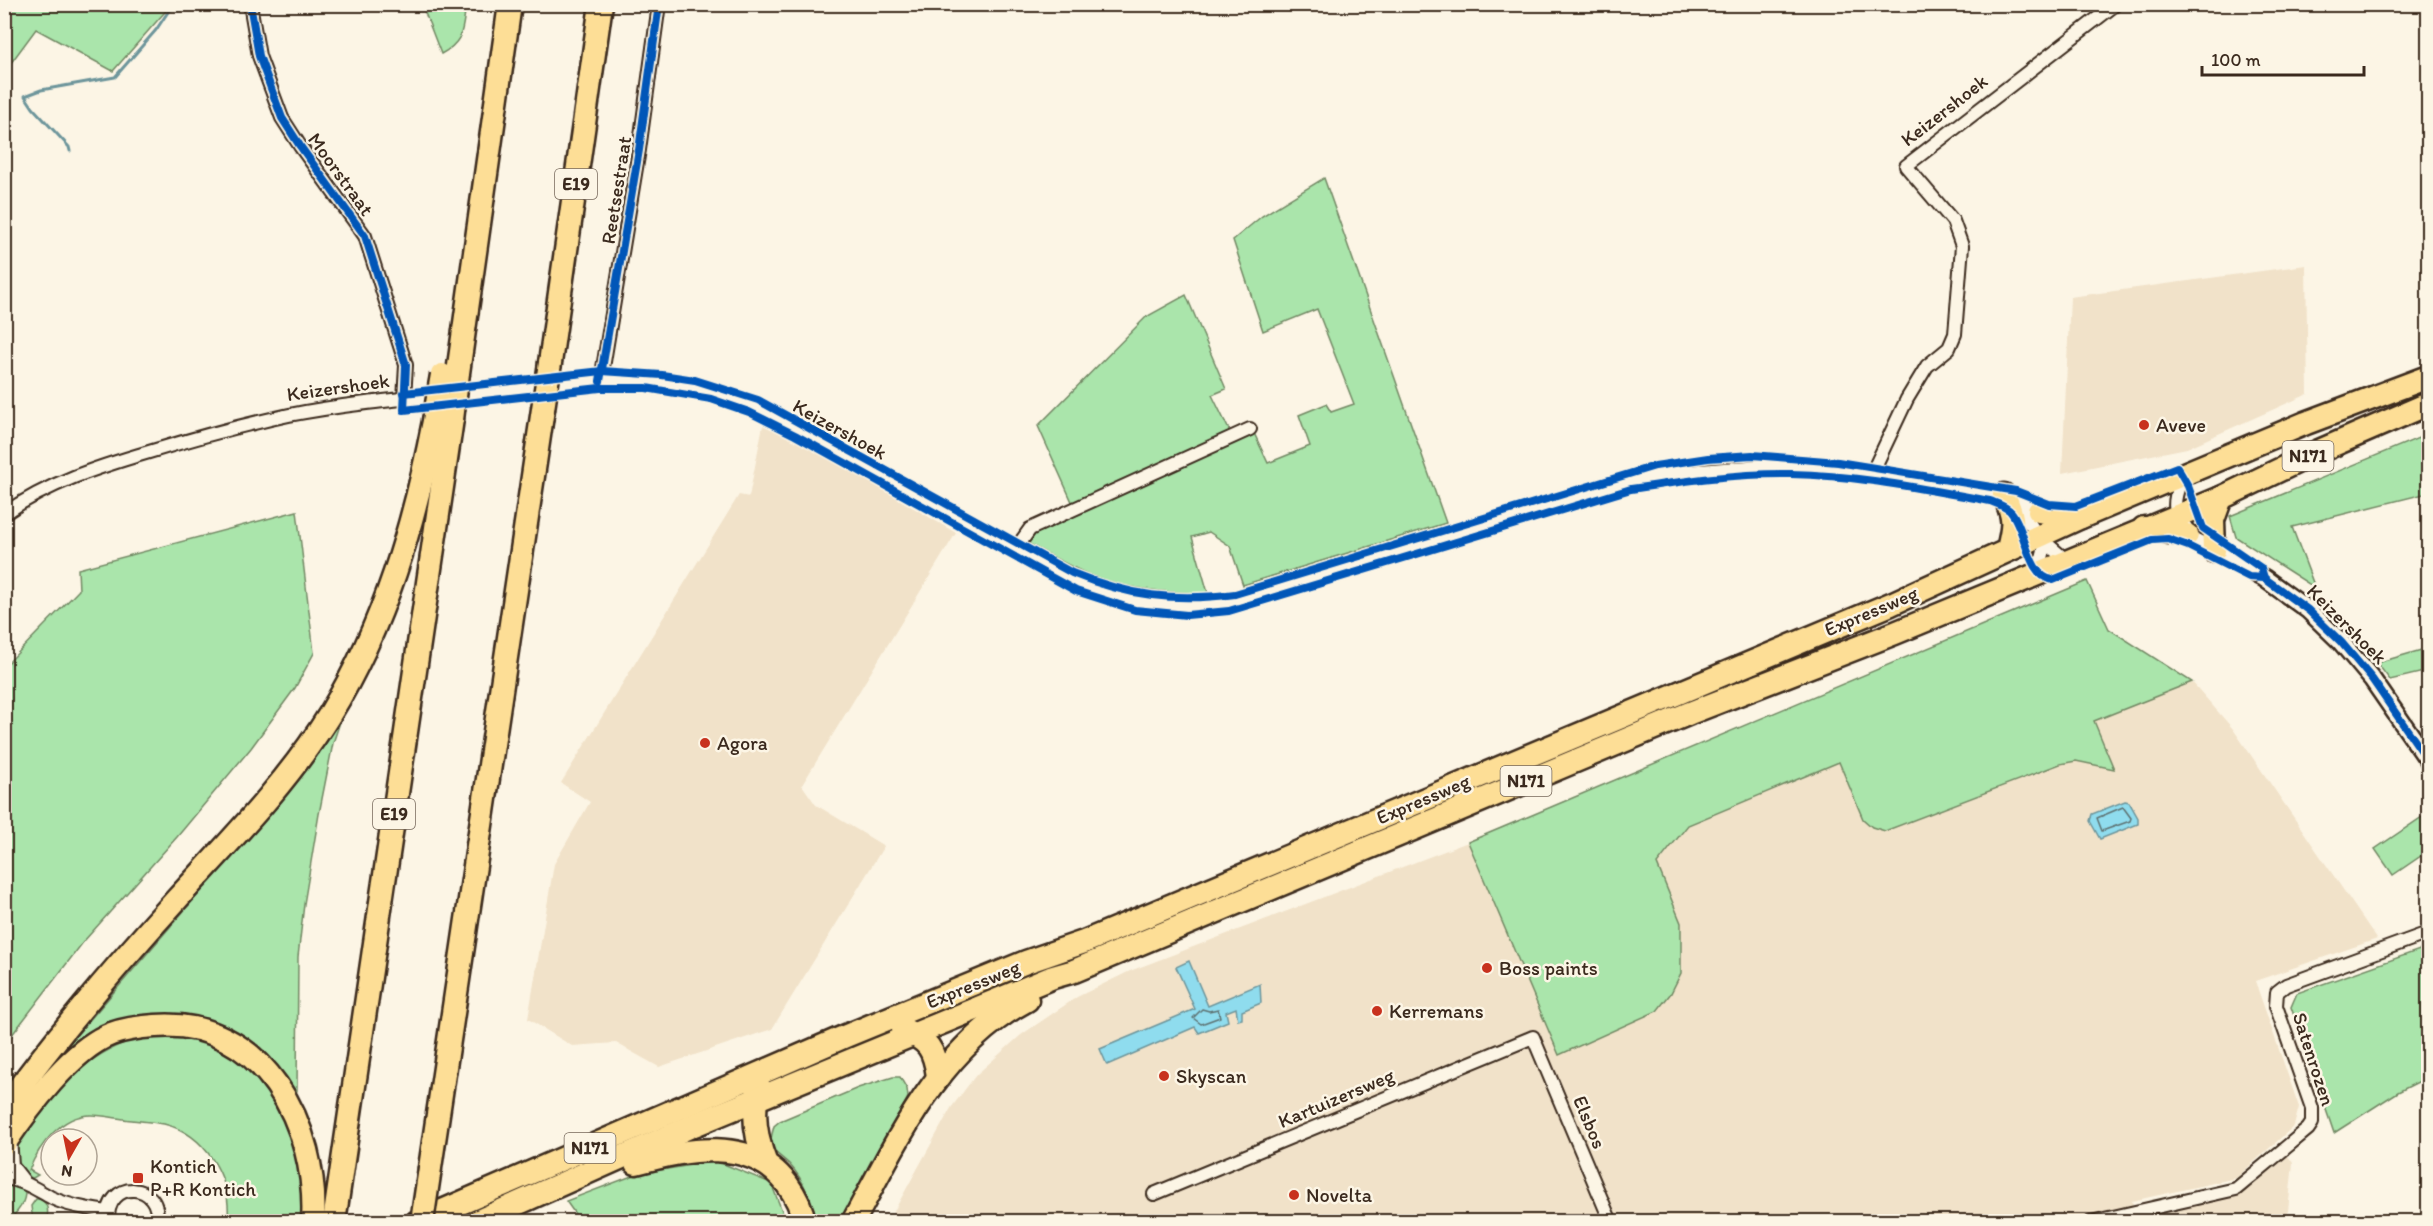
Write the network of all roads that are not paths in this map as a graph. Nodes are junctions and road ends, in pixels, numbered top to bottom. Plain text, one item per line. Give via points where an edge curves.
1 (250, 4) edge
2 (510, 4) edge
3 (601, 4) edge
4 (658, 4) edge
5 (2116, 4) edge
6 (2428, 377) edge
7 (601, 380) junction
8 (404, 399) junction
9 (2428, 405) edge
10 (443, 420) junction
11 (1250, 429) dead end
12 (1872, 473) junction
13 (2004, 495) junction
14 (2221, 498) junction
15 (2179, 502) junction
16 (2038, 511) junction
17 (4, 514) edge
18 (2081, 517) junction
19 (2045, 537) junction
20 (2008, 549) junction
21 (2211, 549) junction
22 (1016, 550) junction
23 (2067, 561) junction
24 (2038, 573) junction
25 (2428, 760) edge
26 (2428, 933) edge
27 (1074, 971) junction
28 (882, 1021) junction
29 (915, 1035) junction
30 (1533, 1037) joint
31 (763, 1074) junction
32 (938, 1076) junction
33 (754, 1100) junction
34 (4, 1108) edge
35 (7, 1140) edge
36 (766, 1164) junction
37 (4, 1178) edge
38 (23, 1180) junction
39 (552, 1188) junction
40 (1154, 1194) dead end
41 (107, 1217) edge
42 (324, 1217) edge
43 (159, 1221) edge
44 (417, 1221) edge
45 (422, 1221) edge
46 (476, 1221) edge
47 (804, 1221) edge
48 (853, 1221) edge
49 (1611, 1221) edge
50 (2091, 1221) edge

1 - 8 street, Moorstraat via 260,56 282,118 365,237 406,365
2 - 10 highway, E19, bridge via 464,338 450,374
3 - 45 highway, E19, bridge
4 - 7 street, Reetsestraat via 638,161
5 - 12 street, Keizershoek via 1906,166 1953,221 1962,246 1956,325 1948,348 1927,366 1907,399
6 - 15 highway, Expressweg / N171 via 2306,423
7 - 8 street, Keizershoek
7 - 22 street, Keizershoek via 681,384 741,401
8 - 17 street, Keizershoek via 289,415 189,439 91,469
9 - 14 highway, Expressweg / N171
10 - 34 highway via 386,599 357,666 330,714 279,787 110,973
10 - 42 highway, E19
11 - 22 street via 1030,529
12 - 13 street, Keizershoek
12 - 22 street, Keizershoek via 1761,466 1641,479 1238,602 1204,606 1143,602 1093,590
13 - 16 street, Keizershoek via 2024,499
13 - 19 street
13 - 20 highway via 2013,513
14 - 15 highway, Expressweg / N171
14 - 21 highway via 2212,520
15 - 18 highway, Expressweg / N171
15 - 21 street, Keizershoek
15 - 21 street
15 - 23 highway, Expressweg / N171 via 2144,528
16 - 18 highway
16 - 19 street, Keizershoek
18 - 19 highway, Expressweg / N171
19 - 20 highway, Expressweg / N171
19 - 23 street
19 - 24 street
20 - 28 highway, Expressweg / N171 via 1891,604 1084,942
21 - 25 street, Keizershoek via 2264,578 2333,634 2372,679
23 - 24 highway, Expressweg / N171
24 - 27 highway, Expressweg / N171 via 1680,717
26 - 50 street, Satenrozen via 2286,985 2277,992 2276,1006 2312,1108 2308,1129 2236,1189
27 - 29 highway, Expressweg / N171
27 - 32 highway via 1010,1009
28 - 29 highway
28 - 31 highway, Expressweg / N171
29 - 32 highway via 934,1054
29 - 33 highway, Expressweg / N171
30 - 40 street, Kartuizersweg
30 - 49 street, Elsbos
31 - 33 highway
31 - 44 highway, Expressweg / N171
32 - 48 highway via 906,1123
33 - 36 highway via 757,1136
33 - 39 highway, Expressweg / N171
35 - 38 street via 12,1166
35 - 42 highway via 76,1055 109,1034 173,1024 206,1029 248,1053 284,1094 296,1118
36 - 39 highway via 718,1150 680,1152
36 - 47 highway via 791,1190
37 - 38 street
38 - 41 street via 53,1198
39 - 46 highway, Expressweg / N171
41 - 43 street via 110,1203 119,1193 136,1190 154,1203

